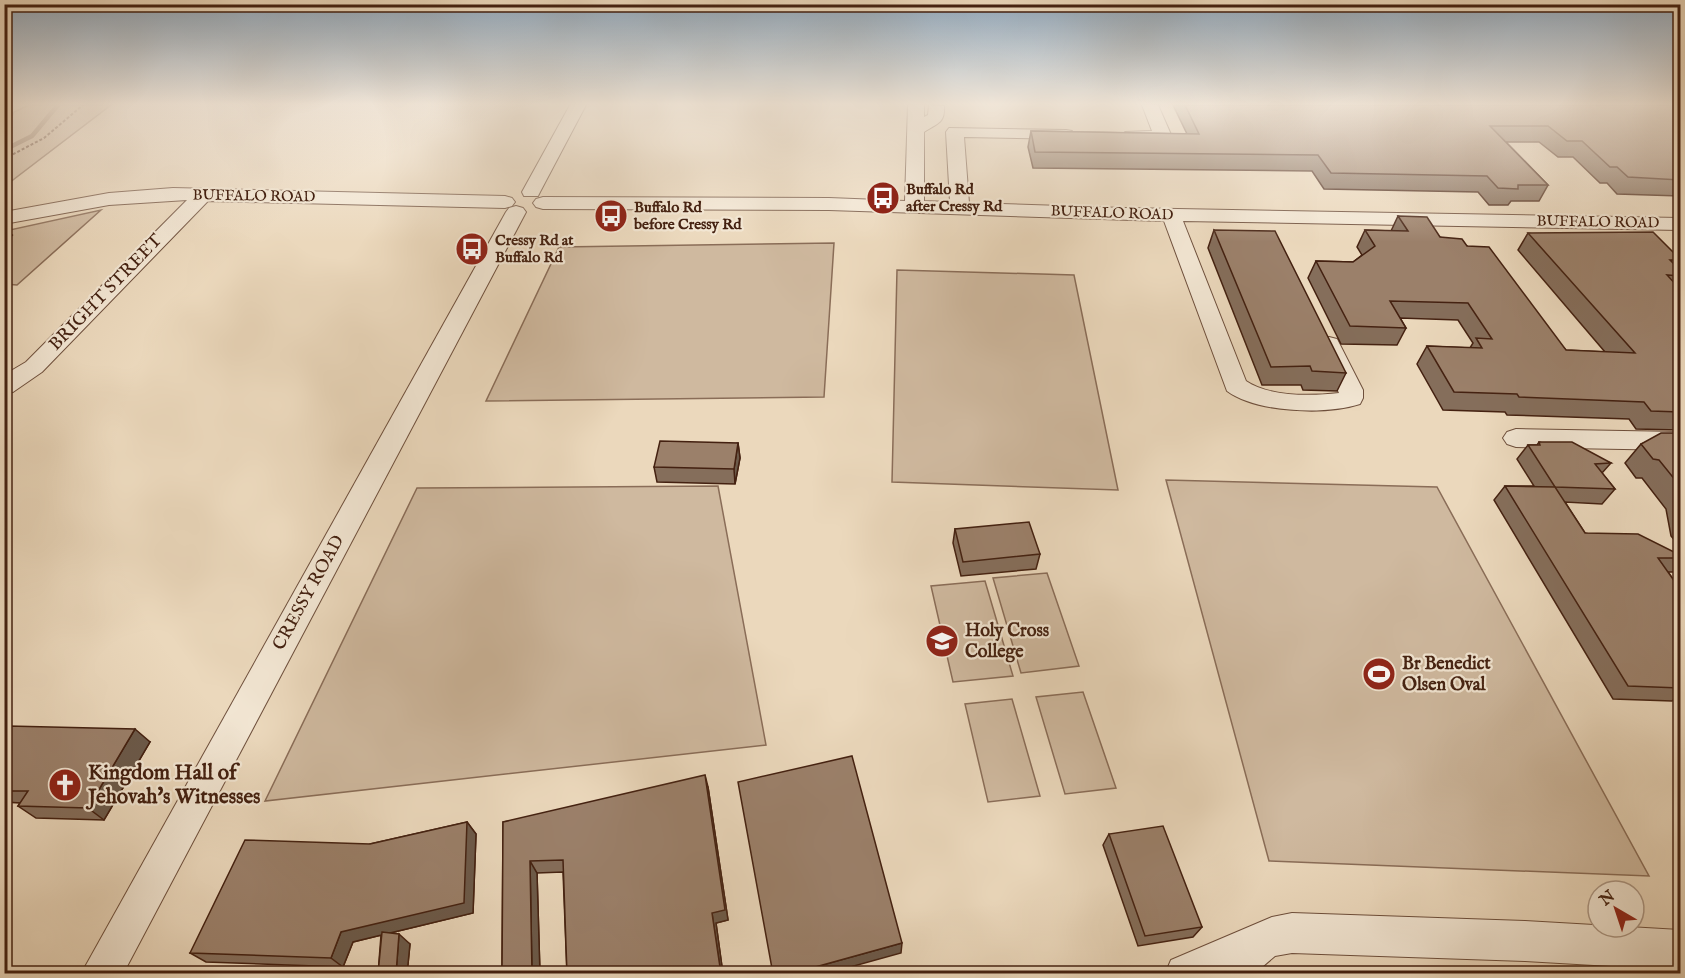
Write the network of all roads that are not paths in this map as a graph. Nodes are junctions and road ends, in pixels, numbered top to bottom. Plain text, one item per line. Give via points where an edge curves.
1 (553, 151) edge
2 (918, 151) edge
3 (956, 151) edge
4 (203, 195) junction
5 (524, 202) junction
6 (914, 207) junction
7 (960, 208) junction
8 (1171, 214) junction
9 (1265, 216) junction
10 (4, 218) edge
11 (1680, 224) edge
12 (1276, 237) edge
13 (1318, 323) edge
14 (4, 386) edge
15 (1515, 438) dead end
16 (1680, 441) edge
17 (1261, 941) junction
18 (1680, 950) edge
19 (101, 974) edge
20 (1185, 974) edge
21 (1230, 974) edge

1 - 5 street, CRESSY ROAD
2 - 6 street
3 - 7 street
4 - 5 street, BUFFALO ROAD
4 - 10 street, BUFFALO ROAD via 133,195
4 - 14 street, BRIGHT STREET via 34,367
5 - 6 street, BUFFALO ROAD
5 - 19 street, CRESSY ROAD
6 - 7 street, BUFFALO ROAD
7 - 8 street, BUFFALO ROAD
8 - 9 street, BUFFALO ROAD
8 - 13 street via 1232,378 1240,388 1254,396 1329,403 1351,398 1350,387
9 - 11 street, BUFFALO ROAD
9 - 12 street
15 - 16 street
17 - 18 street via 1292,933
17 - 20 street
17 - 21 street via 1237,961

